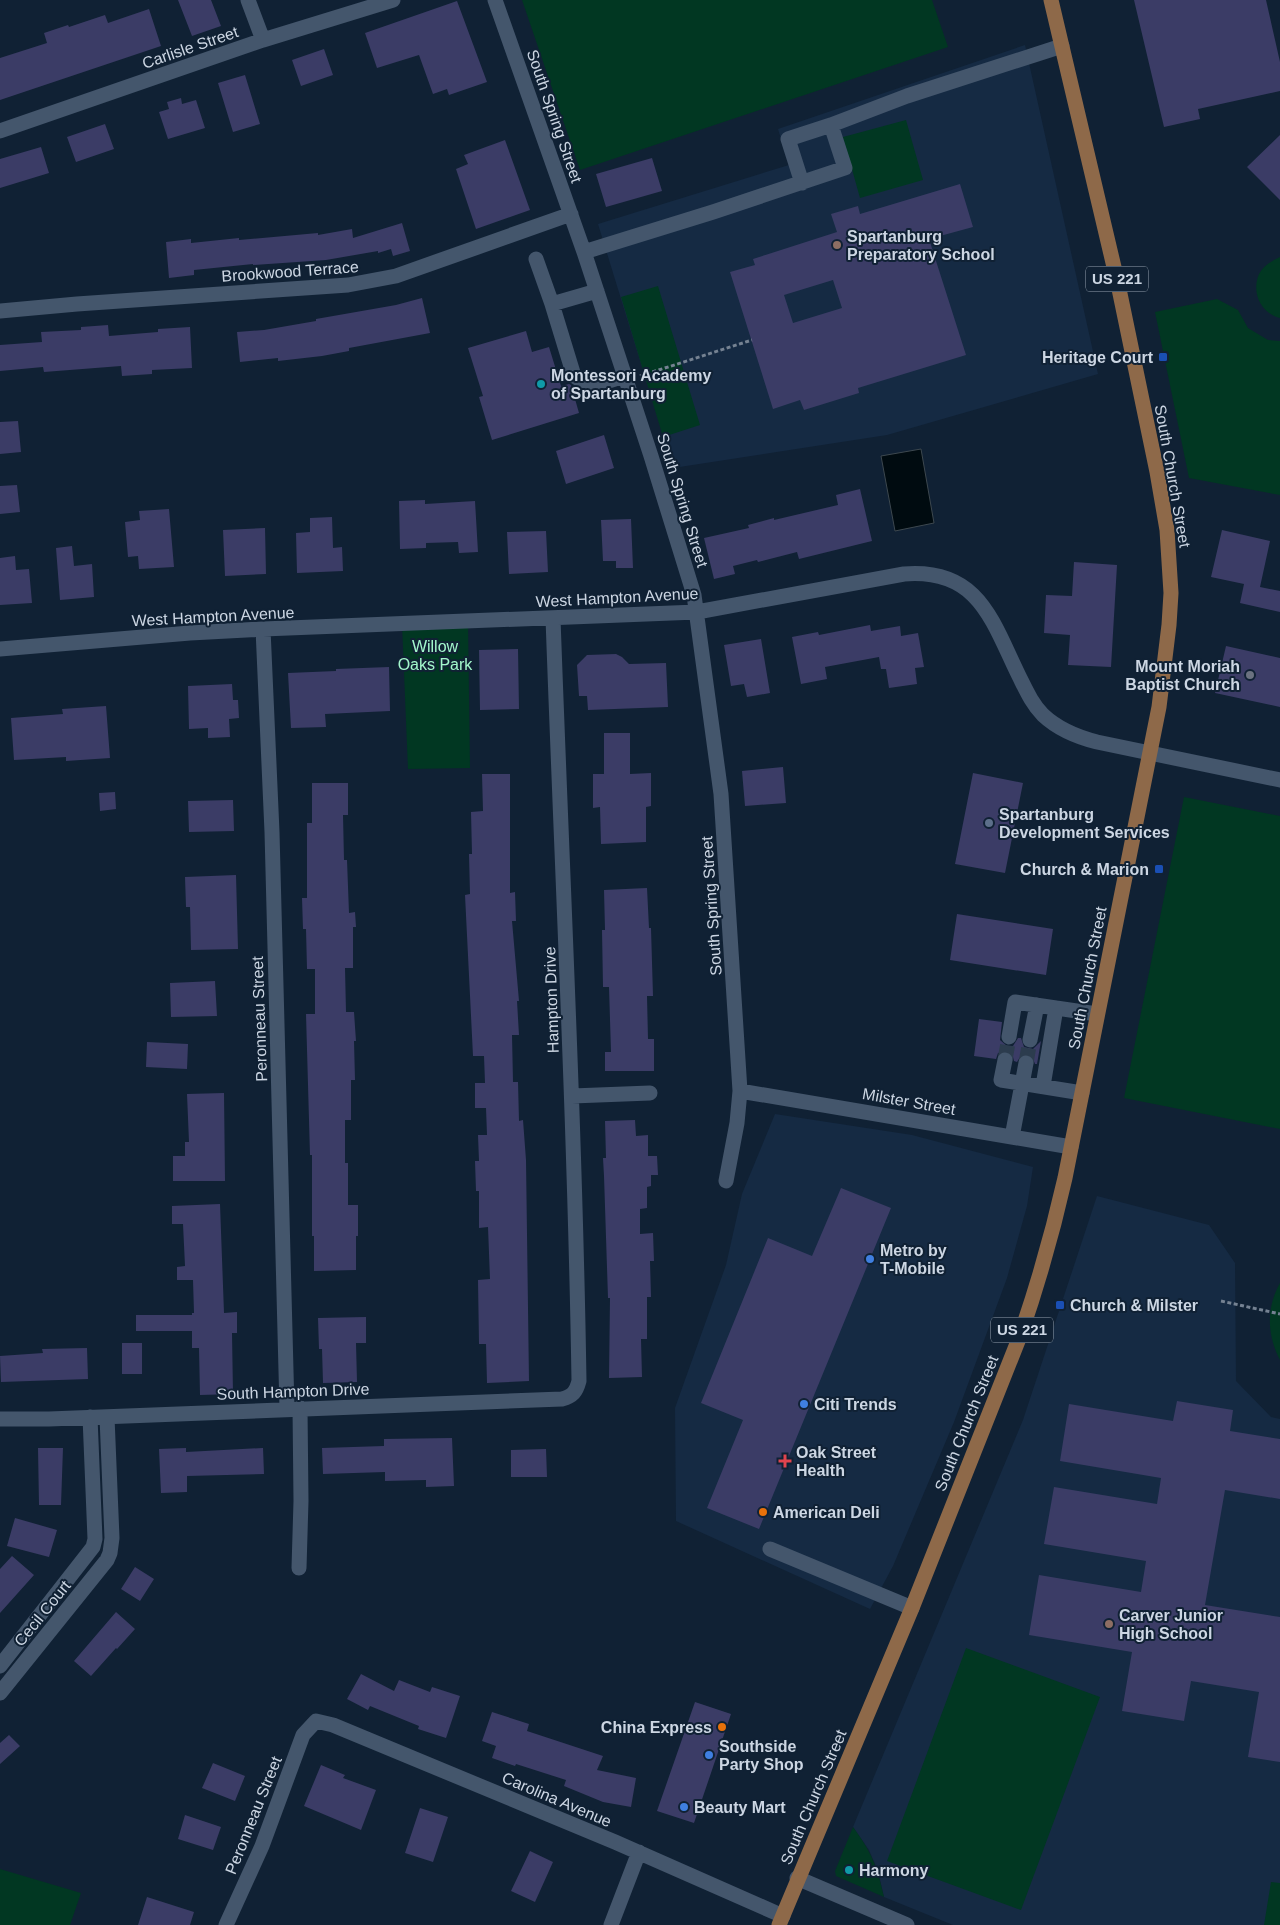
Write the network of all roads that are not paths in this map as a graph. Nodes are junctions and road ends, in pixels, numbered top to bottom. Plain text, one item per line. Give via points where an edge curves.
1 (248, 0) edge
2 (394, 0) edge
3 (495, 0) edge
4 (1051, 0) edge
5 (263, 40) junction
6 (1062, 46) junction
7 (830, 125) junction
8 (0, 130) edge
9 (802, 183) junction
10 (571, 214) junction
11 (584, 252) junction
12 (536, 259) dead end
13 (597, 291) junction
14 (552, 304) junction
15 (0, 311) edge
16 (631, 376) junction
17 (697, 612) junction
18 (552, 618) junction
19 (263, 629) junction
20 (0, 649) edge
21 (1150, 752) junction
22 (1280, 780) edge
23 (1037, 1005) junction
24 (1056, 1008) junction
25 (1097, 1014) junction
26 (1009, 1037) tunnel mouth
27 (1030, 1040) tunnel mouth
28 (1005, 1060) tunnel mouth
29 (1026, 1063) tunnel mouth
30 (1022, 1083) junction
31 (1043, 1086) junction
32 (740, 1091) junction
33 (650, 1092) dead end
34 (1082, 1093) junction
35 (572, 1096) junction
36 (1012, 1136) junction
37 (1071, 1146) junction
38 (726, 1181) dead end
39 (579, 1381) joint
40 (294, 1408) junction
41 (107, 1416) junction
42 (90, 1417) junction
43 (0, 1419) edge
44 (93, 1547) junction
45 (770, 1549) dead end
46 (110, 1553) junction
47 (299, 1568) dead end
48 (912, 1608) junction
49 (0, 1666) edge
50 (0, 1693) edge
51 (316, 1721) joint
52 (638, 1852) junction
53 (798, 1878) junction
54 (781, 1920) edge
55 (226, 1925) edge
56 (611, 1925) edge
57 (907, 1925) edge

1 - 5 street
2 - 5 street, Carlisle Street
3 - 10 street, South Spring Street
4 - 6 main road, South Church Street / US 221
5 - 8 street, Carlisle Street
6 - 7 street via 907,96
6 - 21 main road, South Church Street / US 221 via 1118,284 1167,530 1169,625
7 - 9 street via 788,139
7 - 9 street via 845,168
9 - 11 street
10 - 11 street, South Spring Street
10 - 15 street, Brookwood Terrace via 372,282
11 - 13 street, South Spring Street
12 - 14 street
13 - 14 street
13 - 16 street, South Spring Street
14 - 16 street via 574,376 596,385
16 - 17 street, South Spring Street
17 - 18 street, West Hampton Avenue
17 - 21 street, West Hampton Avenue via 904,574 938,575 968,590 980,602 1030,698 1058,728 1077,737
17 - 32 street, South Spring Street via 721,794
18 - 19 street, West Hampton Avenue
18 - 35 street, Hampton Drive
19 - 20 street, West Hampton Avenue
19 - 40 street, Peronneau Street
21 - 22 street, West Hampton Avenue
21 - 25 main road, South Church Street / US 221
23 - 24 street
23 - 26 street via 1015,1002
23 - 27 street
24 - 25 street
24 - 31 street
25 - 34 main road, South Church Street / US 221
28 - 30 street via 1001,1080
29 - 30 street
30 - 31 street
30 - 36 street
31 - 34 street
32 - 36 street, Milster Street
32 - 38 street, South Spring Street via 738,1123
33 - 35 street
34 - 37 main road, South Church Street / US 221
35 - 39 street, Hampton Drive
36 - 37 street, Milster Street
37 - 48 main road, South Church Street / US 221 via 1056,1218 1034,1297
39 - 40 street, South Hampton Drive via 577,1390 562,1398
40 - 41 street, South Hampton Drive
40 - 47 street, Peronneau Street via 301,1501
41 - 42 street, South Hampton Drive
41 - 46 street
42 - 43 street, South Hampton Drive
42 - 44 street
44 - 46 street
44 - 49 street, Cecil Court
45 - 48 street
46 - 50 street, Cecil Court
48 - 53 main road, South Church Street / US 221
51 - 52 street, Carolina Avenue via 333,1725
51 - 55 street, Peronneau Street via 303,1735 262,1846
52 - 54 street, Carolina Avenue
52 - 56 street
53 - 54 main road, South Church Street / US 221
53 - 57 street

